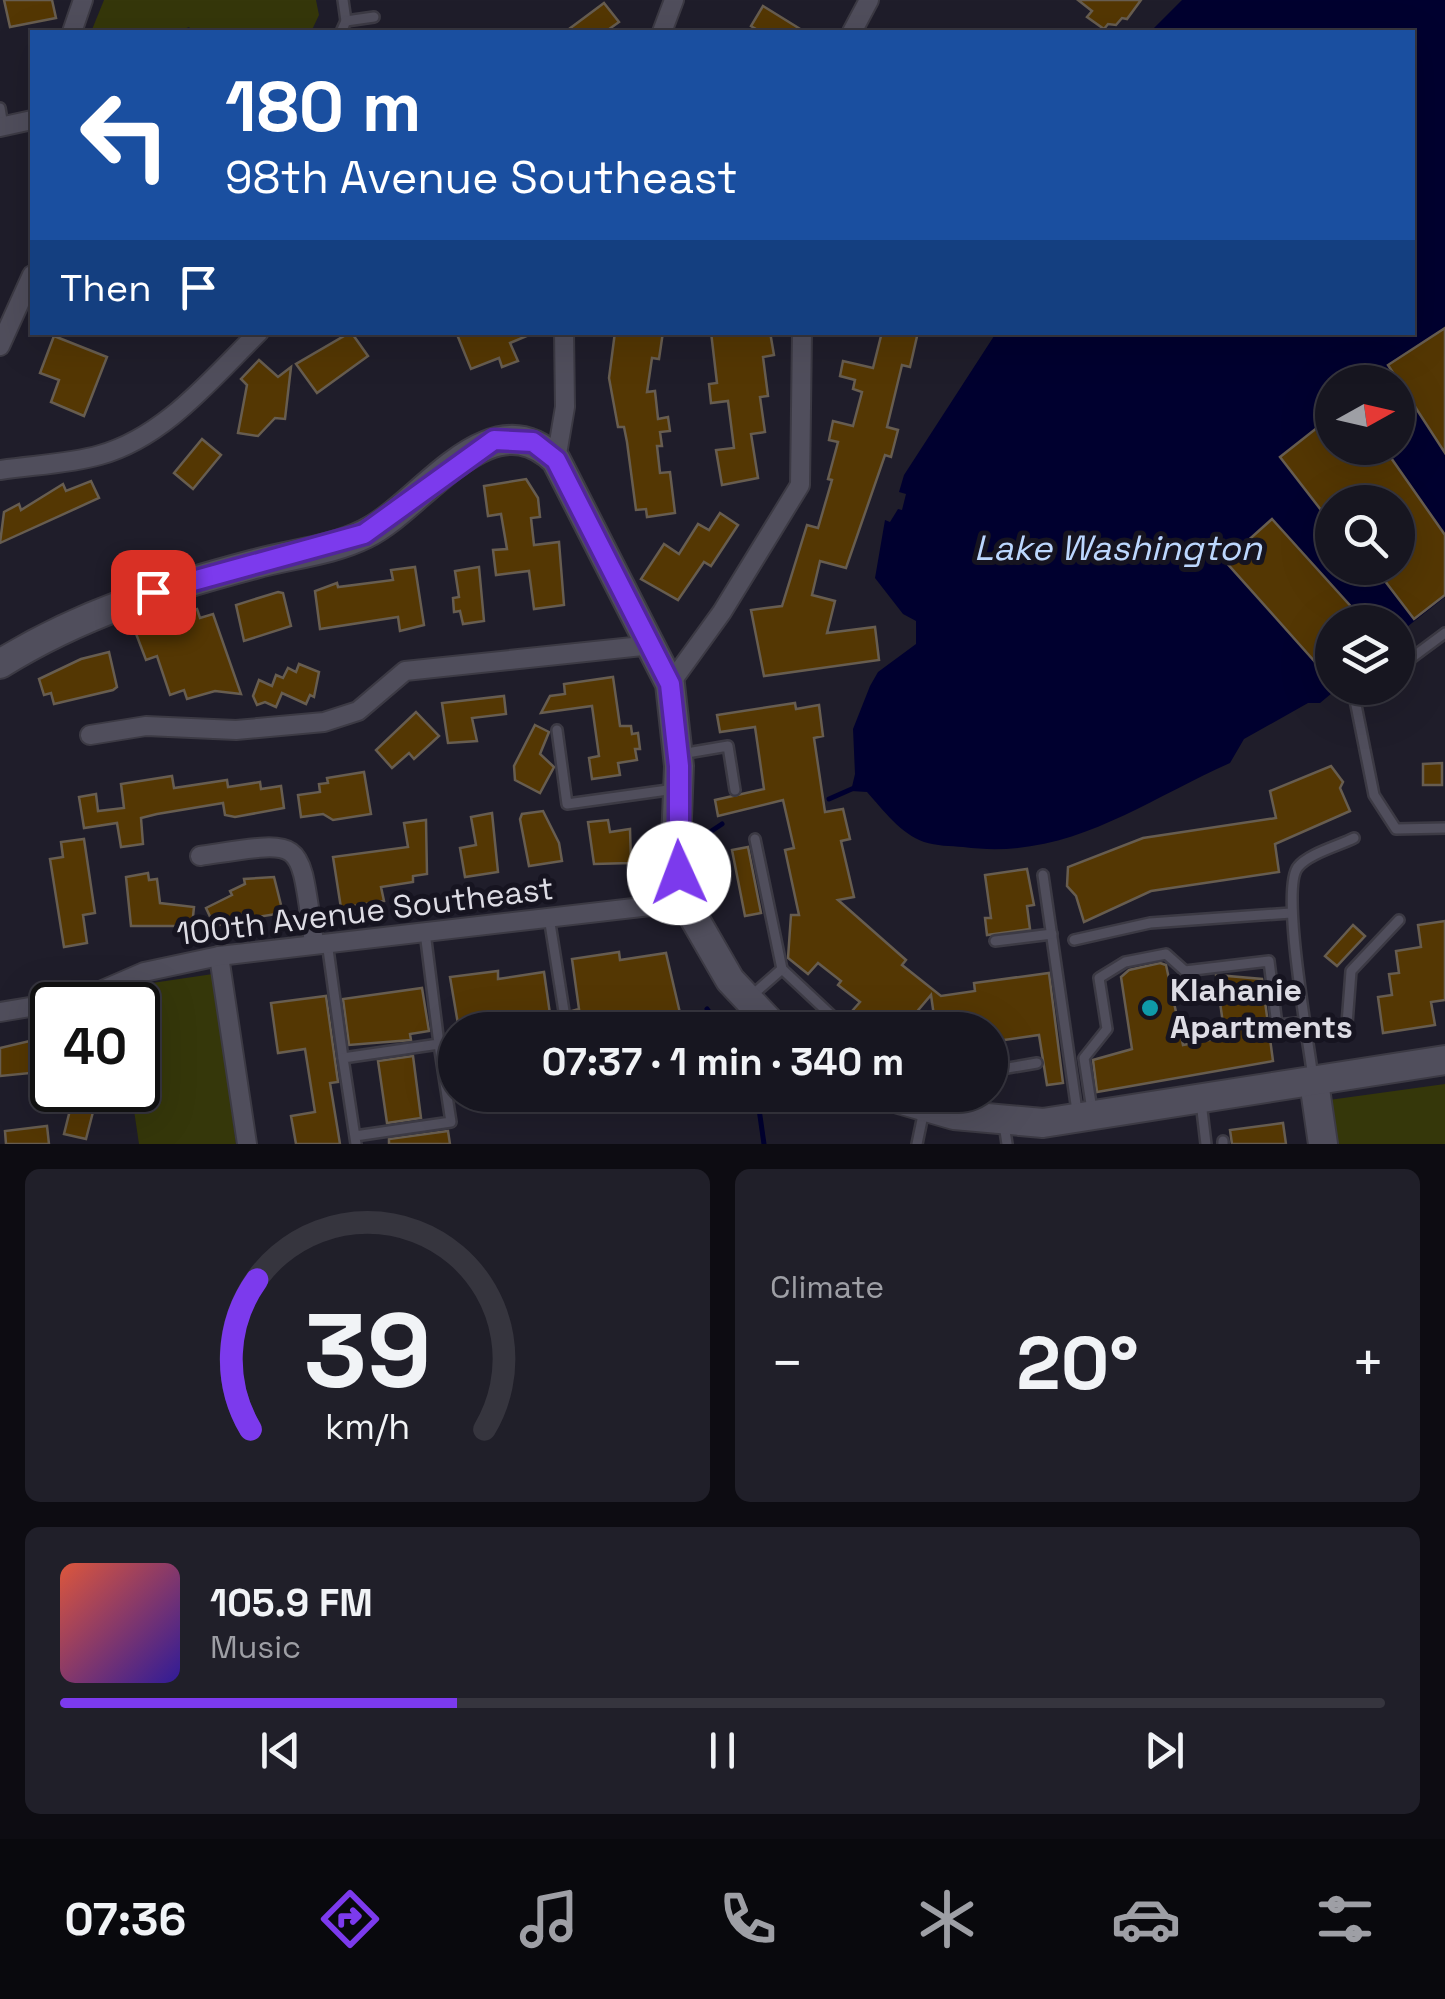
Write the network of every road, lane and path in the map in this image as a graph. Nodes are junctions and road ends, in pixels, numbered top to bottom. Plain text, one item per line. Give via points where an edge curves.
1 (83, 0) edge
2 (343, 0) edge
3 (674, 0) edge
4 (869, 0) edge
5 (374, 17) dead end
6 (346, 21) junction
7 (73, 26) edge
8 (342, 30) edge
9 (663, 30) edge
10 (853, 30) edge
11 (30, 120) edge
12 (1, 121) edge
13 (30, 279) edge
14 (256, 335) edge
15 (564, 335) edge
16 (802, 335) edge
17 (0, 346) edge
18 (556, 460) junction
19 (0, 470) edge
20 (1445, 633) edge
21 (652, 645) junction
22 (1415, 655) edge
23 (0, 664) edge
24 (670, 684) junction
25 (1356, 705) edge
26 (557, 730) dead end
27 (90, 735) dead end
28 (678, 754) junction
29 (678, 789) junction
30 (735, 790) dead end
31 (1445, 828) edge
32 (1354, 838) dead end
33 (755, 839) dead end
34 (200, 856) dead end
35 (1043, 876) dead end
36 (685, 902) junction
37 (1291, 912) junction
38 (549, 917) junction
39 (1399, 920) dead end
40 (424, 930) junction
41 (1052, 934) junction
42 (1074, 940) dead end
43 (320, 941) junction
44 (995, 942) dead end
45 (219, 956) junction
46 (782, 969) junction
47 (748, 1000) junction
48 (0, 1012) edge
49 (564, 1012) edge
50 (760, 1012) edge
51 (828, 1012) edge
52 (1306, 1028) junction
53 (438, 1036) edge
54 (438, 1044) edge
55 (343, 1058) junction
56 (1445, 1060) edge
57 (1037, 1064) dead end
58 (1008, 1068) edge
59 (1314, 1082) junction
60 (1200, 1100) junction
61 (449, 1112) edge
62 (924, 1112) edge
63 (968, 1112) edge
64 (1086, 1118) junction
65 (1005, 1133) edge
66 (355, 1140) edge
67 (248, 1144) edge
68 (917, 1144) edge
69 (1206, 1144) edge
70 (1323, 1144) edge

1 - 7 street
2 - 6 lane
3 - 9 street
4 - 10 street
5 - 6 lane
6 - 8 lane
11 - 12 street
13 - 17 street
14 - 19 street via 140,438 98,456
15 - 18 street via 565,407
16 - 24 street via 800,484
18 - 21 street
18 - 23 street via 533,442 494,440 364,534 94,613
20 - 22 lane
21 - 24 street
21 - 27 street via 405,671 358,711 324,722 236,730 146,726
24 - 28 street
25 - 31 lane via 1374,795 1396,829
26 - 29 lane via 567,804
28 - 29 street
28 - 30 lane via 728,746
29 - 36 street via 676,843
32 - 37 lane via 1298,865
33 - 46 lane
34 - 43 street via 269,846 289,850 302,864
35 - 41 lane
36 - 38 street, 100th Avenue Southeast
36 - 47 street
37 - 42 lane via 1150,923
37 - 52 lane
38 - 40 street, 100th Avenue Southeast
38 - 49 lane
39 - 52 lane via 1352,971 1347,1024
40 - 43 street, 100th Avenue Southeast
40 - 53 lane
41 - 44 lane
41 - 64 lane
43 - 45 street, 100th Avenue Southeast
43 - 55 lane
45 - 48 street, 100th Avenue Southeast via 144,972 84,998
45 - 67 street
46 - 47 lane
46 - 51 lane
47 - 50 street
52 - 59 lane
52 - 64 lane via 1277,1026 1269,961 1185,971 1166,954 1125,962 1099,978 1107,1029 1084,1058
54 - 55 lane
55 - 66 lane
56 - 59 street
57 - 58 lane
59 - 60 street
59 - 70 street
60 - 64 street
60 - 69 lane
61 - 66 lane via 450,1122
62 - 68 lane
63 - 65 street
64 - 65 street

